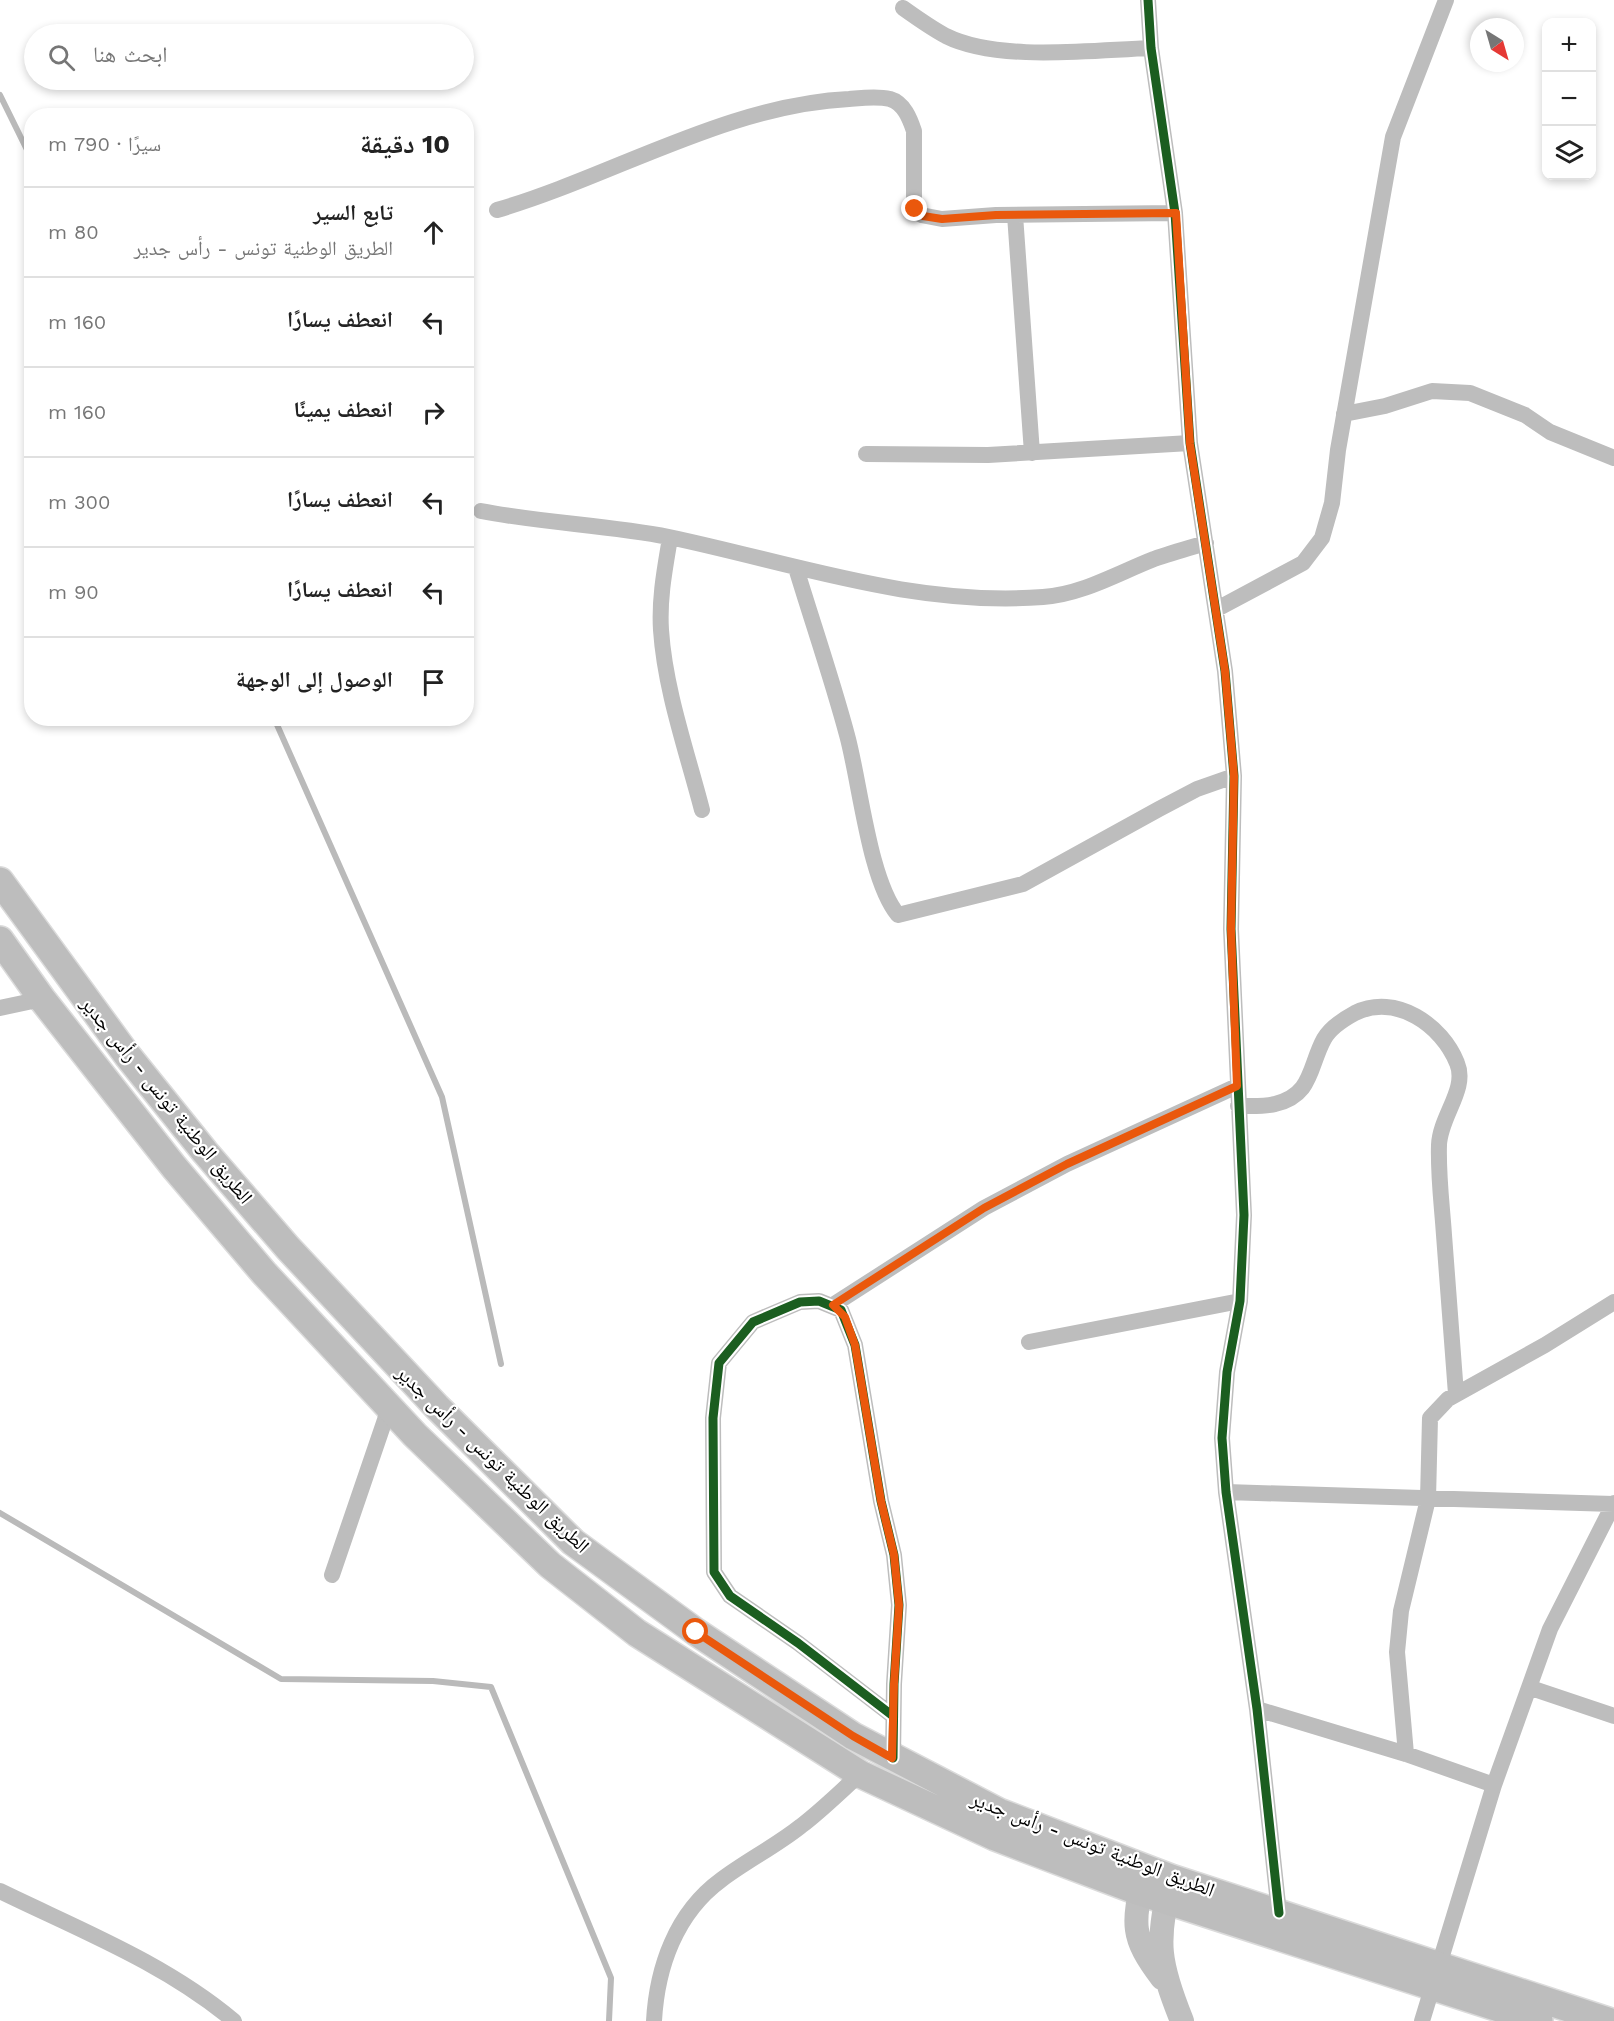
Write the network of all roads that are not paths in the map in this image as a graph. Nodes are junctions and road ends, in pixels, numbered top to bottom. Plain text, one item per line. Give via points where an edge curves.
1 (1148, 0) edge
2 (1446, 0) edge
3 (903, 8) dead end
4 (1151, 48) junction
5 (497, 210) dead end
6 (1176, 213) junction
7 (1015, 215) junction
8 (1344, 414) junction
9 (1190, 444) junction
10 (1032, 453) junction
11 (866, 454) dead end
12 (1614, 458) edge
13 (481, 511) dead end
14 (670, 538) junction
15 (1206, 543) junction
16 (796, 568) junction
17 (1216, 609) junction
18 (1234, 776) junction
19 (702, 810) dead end
20 (0, 881) edge
21 (0, 940) edge
22 (42, 999) junction
23 (0, 1008) edge
24 (1237, 1086) junction
25 (1238, 1106) junction
26 (1240, 1300) junction
27 (1614, 1302) edge
28 (833, 1305) junction
29 (1029, 1342) dead end
30 (1456, 1394) junction
31 (389, 1408) junction
32 (1226, 1492) junction
33 (1428, 1499) junction
34 (1613, 1504) edge
35 (332, 1575) dead end
36 (1531, 1688) junction
37 (1257, 1709) junction
38 (893, 1716) junction
39 (1614, 1716) edge
40 (1406, 1754) junction
41 (892, 1758) junction
42 (860, 1774) junction
43 (1494, 1785) junction
44 (1143, 1880) junction
45 (1169, 1889) junction
46 (0, 1891) edge
47 (1279, 1913) junction
48 (1435, 1975) junction
49 (1169, 1987) junction
50 (234, 2021) edge
51 (654, 2021) edge
52 (1182, 2021) edge
53 (1422, 2021) edge
54 (1539, 2021) edge
55 (1608, 2021) edge

1 - 4 street
2 - 8 street via 1393,137
3 - 4 street via 947,37 995,50
4 - 6 street
5 - 7 street via 539,198 737,120 825,100 869,98 892,100 910,120 914,131 914,202 919,214 942,219
6 - 7 street
6 - 9 street
7 - 10 street
8 - 12 street via 1432,391 1470,393
8 - 17 street via 1332,503 1316,548 1296,567
9 - 10 street
9 - 15 street
10 - 11 street
13 - 14 street
14 - 16 street
14 - 19 street via 661,593 661,630 667,670
15 - 16 street via 1091,586 1045,597 941,594 862,584
15 - 17 street
16 - 18 street via 848,737 884,891 898,915 1023,884 1159,808
17 - 18 street
18 - 24 street via 1231,929
20 - 41 main road, الطريق الوطنية تونس - رأس جدير via 127,1055 288,1248 437,1407 573,1542 696,1632
21 - 22 main road, الطريق الوطنية تونس - رأس جدير
22 - 23 street
22 - 31 main road, الطريق الوطنية تونس - رأس جدير via 181,1176
24 - 25 street
24 - 28 street via 1067,1164 984,1208
25 - 26 street via 1244,1215
25 - 30 street via 1275,1104 1294,1095 1311,1078 1329,1033 1347,1018 1370,1007 1385,1006 1413,1015 1443,1040 1461,1076 1439,1131 1437,1180
26 - 29 street
26 - 32 street via 1227,1372 1222,1438
27 - 30 street
28 - 38 street via 845,1317 855,1345 894,1555 899,1605
28 - 38 street via 800,1302 753,1322 719,1364 713,1418 714,1572 730,1596
30 - 33 street via 1435,1410 1430,1419
31 - 35 street
31 - 42 main road, الطريق الوطنية تونس - رأس جدير via 550,1565 636,1633
32 - 33 street
32 - 37 street
33 - 34 street
33 - 40 street via 1401,1611 1397,1652
34 - 36 street via 1550,1629
36 - 39 street
36 - 43 street
37 - 40 street
37 - 47 street
38 - 41 street
40 - 43 street
41 - 44 main road, الطريق الوطنية تونس - رأس جدير
42 - 44 main road, الطريق الوطنية تونس - رأس جدير via 995,1837
42 - 51 street via 801,1826 720,1880 695,1904 662,1962
43 - 48 street
44 - 45 main road, الطريق الوطنية تونس - رأس جدير
44 - 49 street via 1135,1917 1137,1936 1147,1958
45 - 47 main road, الطريق الوطنية تونس - رأس جدير
45 - 48 main road, الطريق الوطنية تونس - رأس جدير
45 - 49 street via 1160,1925 1160,1952
46 - 50 street via 186,1984
47 - 48 main road, الطريق الوطنية تونس - رأس جدير
48 - 53 street
48 - 54 main road, الطريق الوطنية تونس - رأس جدير
48 - 55 main road, الطريق الوطنية تونس - رأس جدير
49 - 52 street

